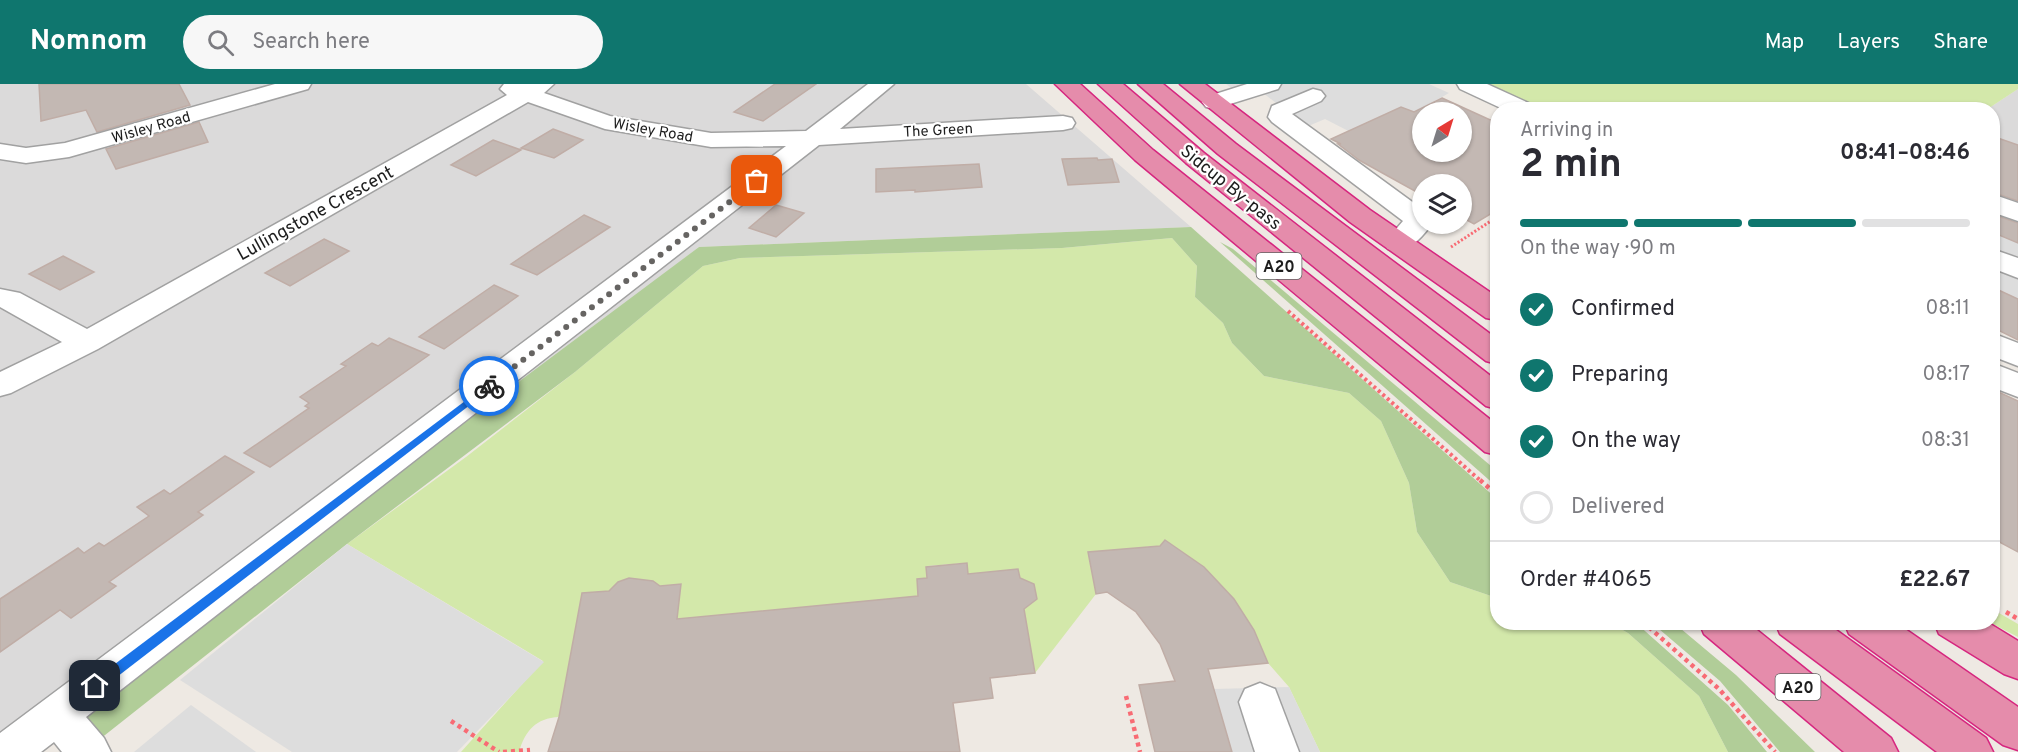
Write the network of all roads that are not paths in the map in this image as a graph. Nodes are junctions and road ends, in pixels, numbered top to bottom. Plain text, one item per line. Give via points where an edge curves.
1 (300, 84) edge
2 (499, 84) edge
3 (883, 84) edge
4 (1066, 84) edge
5 (1109, 84) edge
6 (1149, 84) edge
7 (1191, 84) edge
8 (1270, 84) edge
9 (1468, 84) edge
10 (535, 89) edge
11 (1249, 93) junction
12 (228, 94) edge
13 (1313, 96) dead end
14 (1214, 102) junction
15 (1507, 102) edge
16 (1280, 111) junction
17 (1063, 123) dead end
18 (813, 138) junction
19 (0, 151) edge
20 (2000, 205) edge
21 (2018, 213) edge
22 (1398, 243) junction
23 (2000, 261) edge
24 (2018, 269) edge
25 (0, 298) edge
26 (1490, 306) edge
27 (87, 342) junction
28 (2000, 347) edge
29 (1490, 349) edge
30 (2018, 356) edge
31 (2000, 378) edge
32 (0, 385) edge
33 (2018, 386) edge
34 (1490, 392) edge
35 (1490, 436) edge
36 (1729, 630) edge
37 (1805, 630) edge
38 (1874, 630) edge
39 (1966, 630) edge
40 (2018, 662) edge
41 (1260, 702) dead end
42 (57, 715) junction
43 (2018, 731) edge
44 (8, 752) edge
45 (89, 752) edge
46 (1277, 752) edge
47 (1876, 752) edge
48 (1971, 752) edge

1 - 12 street, Wisley Road
2 - 10 street, Wisley Road
3 - 18 street
4 - 35 highway, A20 via 1144,155
5 - 34 highway, Sidcup By-pass / A20 via 1195,158
6 - 29 highway, Sidcup By-pass via 1227,149
7 - 14 highway
8 - 11 street
9 - 15 street
10 - 18 street, Wisley Road via 605,122 711,140
10 - 27 street, Lullingstone Crescent
11 - 14 street
11 - 16 street
12 - 19 street, Wisley Road via 69,150 40,156 15,156
13 - 16 street
14 - 22 highway
16 - 22 street via 1280,117 1417,218 1417,225
17 - 18 street, The Green
18 - 42 street
20 - 21 street
22 - 26 highway
23 - 24 street
25 - 27 street
27 - 32 street, Lullingstone Crescent
28 - 30 street
31 - 33 street
36 - 47 highway, A20
37 - 48 highway, A20
38 - 43 highway
39 - 40 highway
41 - 46 street
42 - 44 street
42 - 45 street

